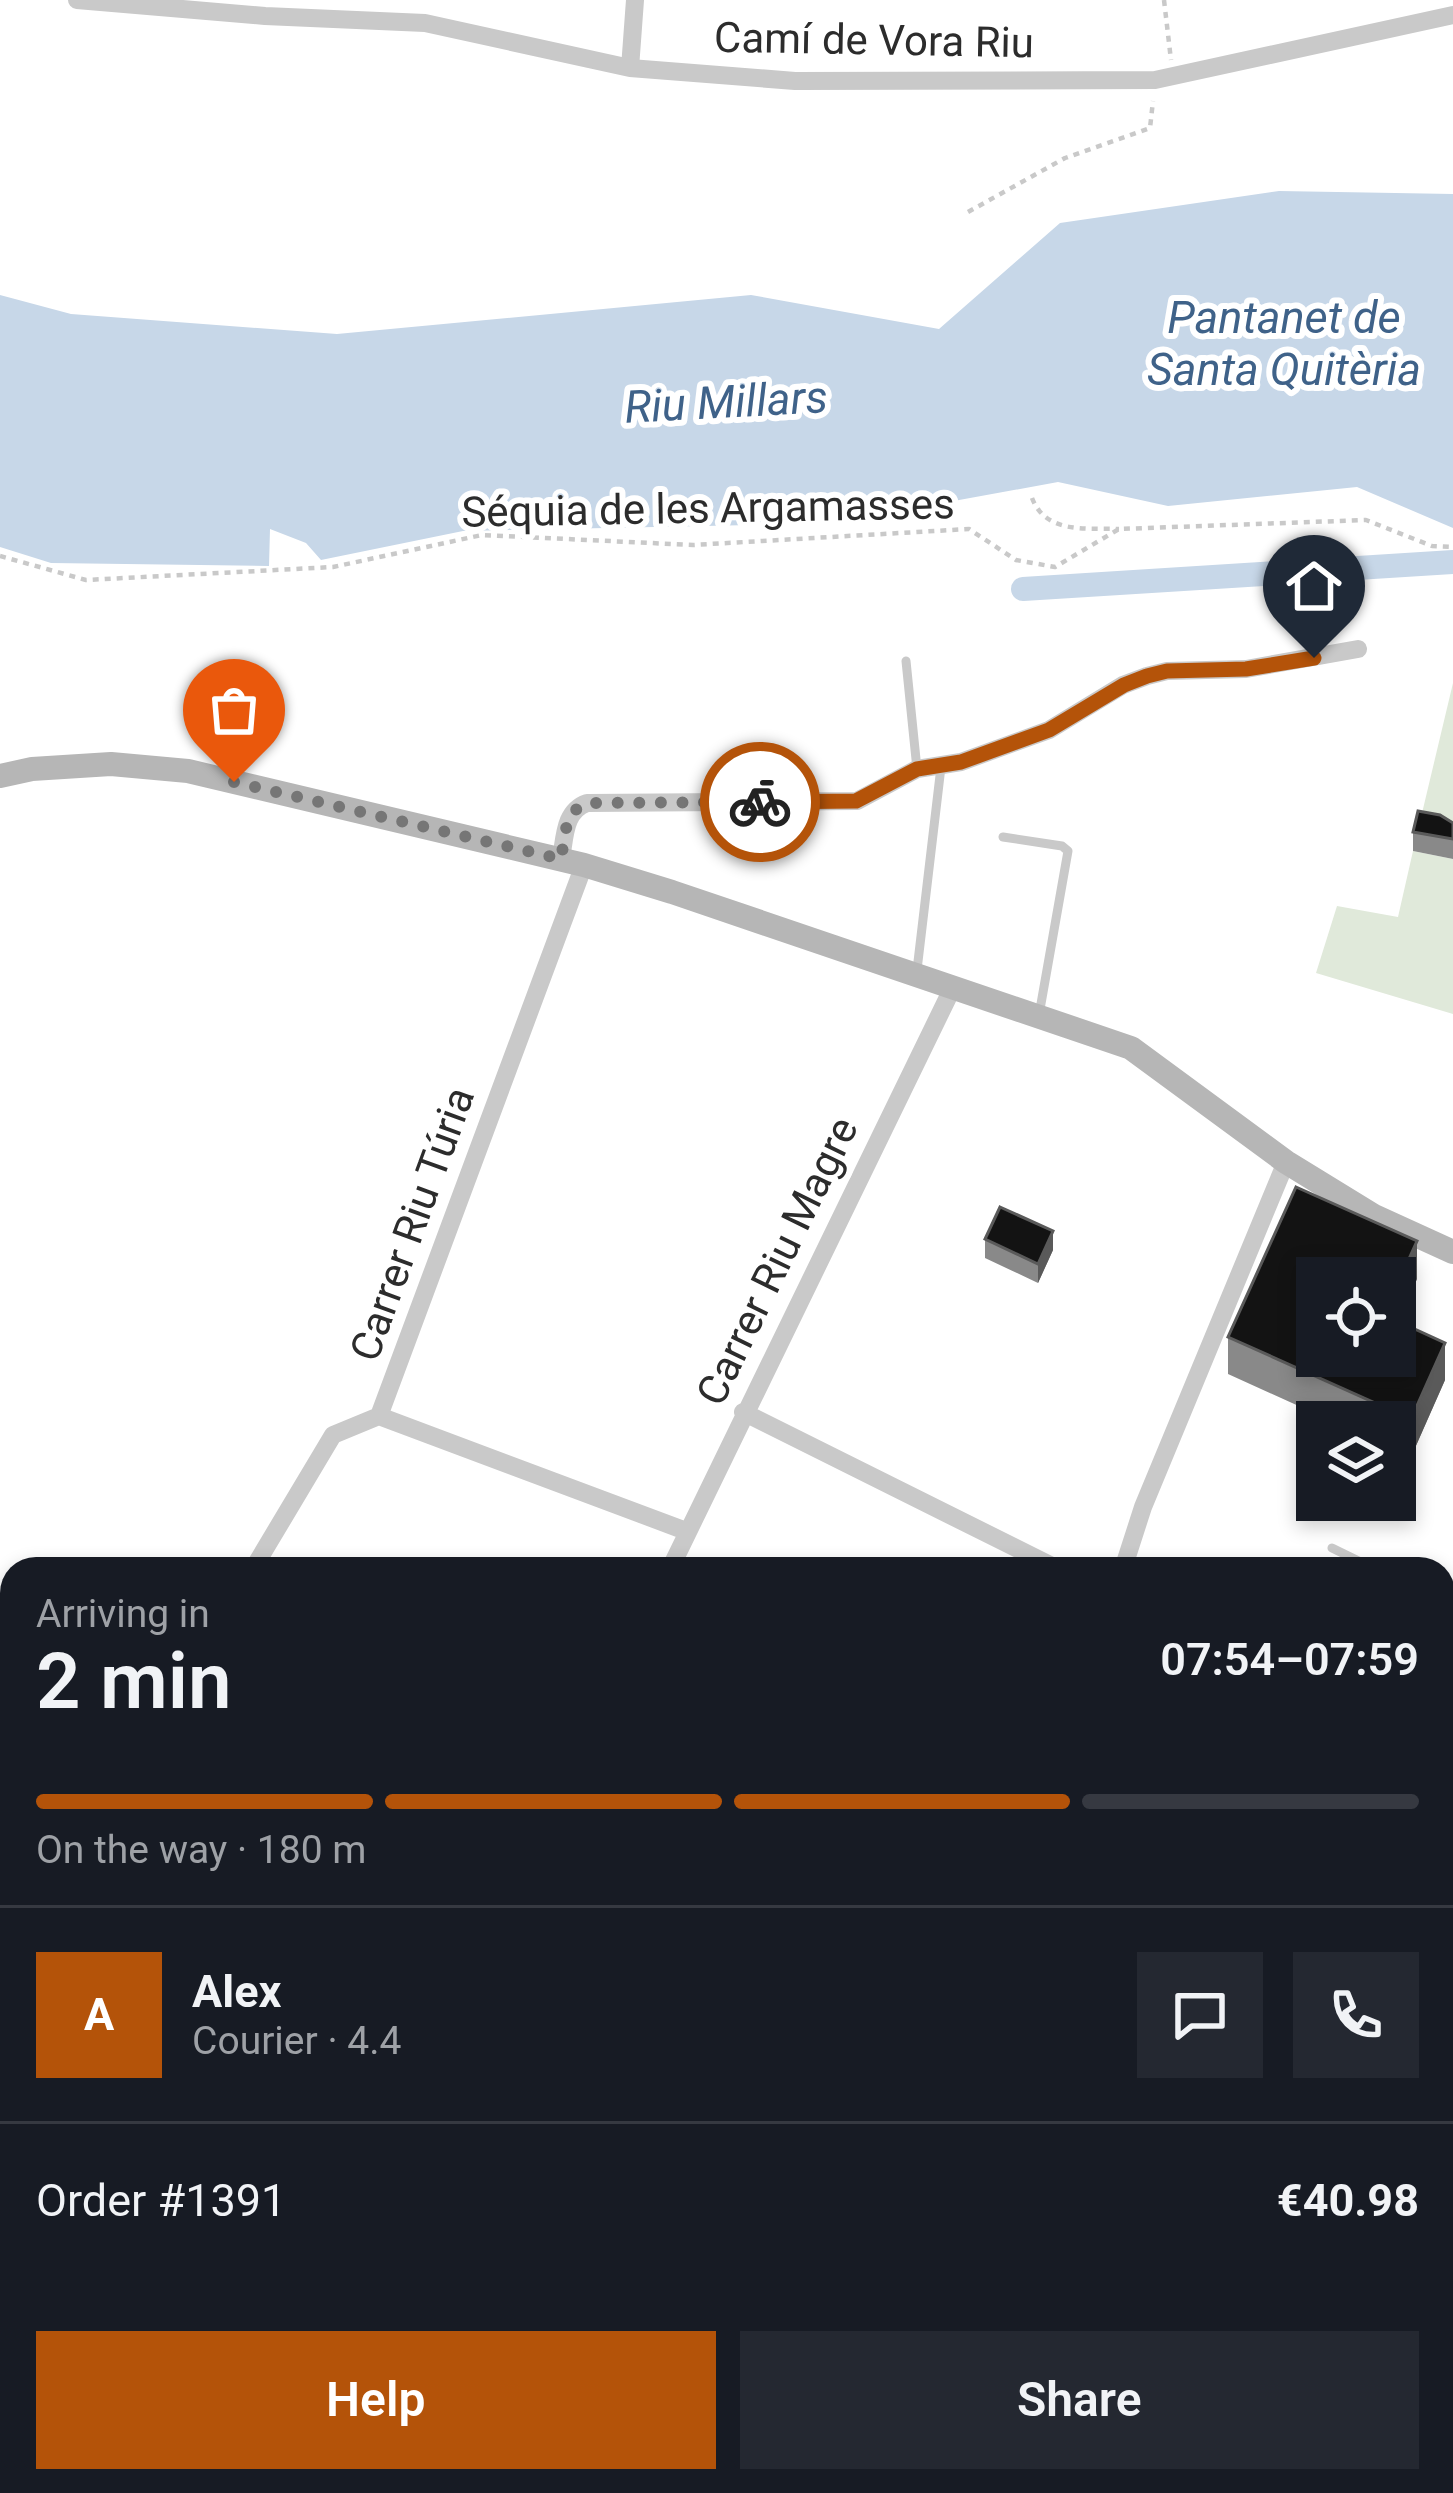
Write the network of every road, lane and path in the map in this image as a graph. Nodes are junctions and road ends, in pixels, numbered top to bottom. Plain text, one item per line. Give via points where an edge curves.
1 (77, 0) edge
2 (635, 0) edge
3 (1164, 0) edge
4 (267, 8) edge
5 (1453, 15) edge
6 (630, 68) junction
7 (1164, 78) junction
8 (968, 212) dead end
9 (1032, 498) dead end
10 (1119, 530) junction
11 (1453, 547) edge
12 (0, 556) edge
13 (1358, 650) dead end
14 (906, 661) dead end
15 (941, 767) junction
16 (917, 769) junction
17 (0, 776) edge
18 (1003, 836) dead end
19 (573, 862) junction
20 (916, 975) junction
21 (953, 987) junction
22 (1039, 1015) junction
23 (1286, 1162) junction
24 (1453, 1252) edge
25 (743, 1412) junction
26 (380, 1416) junction
27 (686, 1531) junction
28 (1332, 1549) dead end
29 (261, 1557) edge
30 (675, 1557) edge
31 (1034, 1557) edge
32 (1128, 1557) edge
33 (1349, 1557) edge

1 - 4 street, Camí de Vora Riu
2 - 6 street
3 - 7 path
4 - 6 street, Camí de Vora Riu via 425,23
5 - 7 street, Camí de Vora Riu
6 - 7 street, Camí de Vora Riu via 795,81
7 - 8 path via 1150,128 1065,158
9 - 10 path via 1054,525
10 - 11 path via 1366,520 1432,547
10 - 12 path, Séquia de les Argamasses via 1055,567 1016,560 969,529 693,544 482,535 333,567 86,580
13 - 15 street via 1147,676 1049,730
14 - 16 lane
15 - 16 street
15 - 20 lane
16 - 19 street, Carrer Riu Túria via 843,802 587,803 569,816
17 - 19 street via 111,764 188,771
18 - 22 lane via 1068,851
19 - 20 street
19 - 26 street, Carrer Riu Túria
20 - 21 street
21 - 22 street
21 - 25 street, Carrer Riu Magre
22 - 23 street via 1131,1048
23 - 24 street
23 - 32 street
25 - 27 street, Carrer Riu Magre
25 - 31 street
26 - 27 street
26 - 29 street, Carrer Riu Túria via 333,1436
27 - 30 street, Carrer Riu Magre
28 - 33 lane

